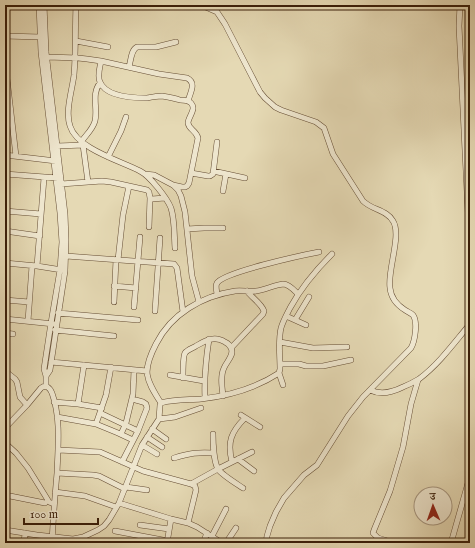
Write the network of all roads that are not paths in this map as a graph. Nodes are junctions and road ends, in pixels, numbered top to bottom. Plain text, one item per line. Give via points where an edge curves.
1 (39, 5) edge
2 (44, 5) edge
3 (76, 5) edge
4 (201, 5) edge
5 (460, 5) edge
6 (5, 36) edge
7 (40, 38) junction
8 (76, 41) junction
9 (176, 42) dead end
10 (108, 47) dead end
11 (46, 57) junction
12 (74, 58) junction
13 (101, 61) junction
14 (129, 67) junction
15 (6, 70) dead end
16 (6, 77) edge
17 (100, 83) junction
18 (7, 93) edge
19 (188, 101) junction
20 (8, 110) edge
21 (464, 110) junction
22 (470, 110) edge
23 (126, 117) dead end
24 (5, 125) edge
25 (12, 126) junction
26 (217, 142) dead end
27 (83, 144) junction
28 (57, 146) junction
29 (5, 155) edge
30 (16, 156) junction
31 (108, 157) junction
32 (56, 161) junction
33 (213, 171) junction
34 (191, 173) junction
35 (5, 174) edge
36 (145, 174) junction
37 (226, 174) junction
38 (44, 178) junction
39 (245, 178) dead end
40 (59, 180) junction
41 (88, 182) junction
42 (173, 185) junction
43 (129, 186) junction
44 (223, 191) dead end
45 (150, 198) junction
46 (165, 198) junction
47 (5, 211) edge
48 (41, 214) junction
49 (149, 227) dead end
50 (223, 228) dead end
51 (187, 229) junction
52 (5, 231) edge
53 (40, 236) junction
54 (140, 237) dead end
55 (160, 238) dead end
56 (175, 248) dead end
57 (319, 252) dead end
58 (332, 254) dead end
59 (470, 254) edge
60 (66, 256) junction
61 (117, 260) junction
62 (138, 262) junction
63 (158, 263) junction
64 (5, 264) edge
65 (34, 266) junction
66 (62, 270) junction
67 (114, 286) junction
68 (136, 288) junction
69 (248, 291) junction
70 (298, 294) junction
71 (217, 295) junction
72 (310, 297) dead end
73 (5, 300) edge
74 (30, 302) junction
75 (114, 302) dead end
76 (198, 302) junction
77 (134, 307) dead end
78 (155, 311) dead end
79 (183, 312) junction
80 (58, 313) junction
81 (286, 316) junction
82 (5, 319) edge
83 (138, 320) dead end
84 (295, 320) junction
85 (28, 321) junction
86 (53, 323) junction
87 (470, 324) edge
88 (306, 325) dead end
89 (55, 330) junction
90 (5, 333) edge
91 (13, 334) dead end
92 (114, 336) dead end
93 (208, 339) junction
94 (280, 342) junction
95 (347, 347) dead end
96 (231, 348) junction
97 (351, 360) dead end
98 (51, 362) junction
99 (280, 364) junction
100 (84, 365) junction
101 (111, 367) junction
102 (134, 370) junction
103 (5, 371) edge
104 (147, 371) junction
105 (279, 373) junction
106 (170, 375) dead end
107 (46, 376) junction
108 (183, 378) junction
109 (418, 380) junction
110 (204, 381) junction
111 (283, 385) dead end
112 (46, 386) junction
113 (370, 390) junction
114 (223, 396) junction
115 (205, 398) junction
116 (132, 399) junction
117 (54, 402) junction
118 (161, 403) junction
119 (78, 404) junction
120 (27, 405) junction
121 (202, 408) dead end
122 (101, 411) junction
123 (57, 417) junction
124 (159, 418) junction
125 (96, 424) junction
126 (125, 425) junction
127 (260, 427) dead end
128 (5, 428) edge
129 (152, 429) junction
130 (138, 431) junction
131 (121, 434) junction
132 (213, 434) dead end
133 (147, 437) junction
134 (166, 439) dead end
135 (132, 440) junction
136 (5, 443) edge
137 (142, 445) junction
138 (162, 447) dead end
139 (58, 450) junction
140 (252, 452) dead end
141 (214, 453) junction
142 (157, 454) dead end
143 (174, 458) dead end
144 (238, 459) junction
145 (122, 462) junction
146 (232, 462) junction
147 (133, 467) junction
148 (218, 469) junction
149 (254, 471) dead end
150 (56, 473) junction
151 (470, 476) edge
152 (191, 484) junction
153 (125, 488) junction
154 (243, 488) dead end
155 (146, 490) dead end
156 (55, 492) junction
157 (5, 496) edge
158 (45, 503) dead end
159 (54, 504) junction
160 (117, 505) junction
161 (226, 510) dead end
162 (171, 520) junction
163 (188, 523) junction
164 (140, 524) dead end
165 (169, 528) junction
166 (236, 528) dead end
167 (5, 530) edge
168 (115, 531) dead end
169 (25, 533) junction
170 (209, 535) junction
171 (52, 537) junction
172 (78, 538) junction
173 (167, 542) edge
174 (24, 543) edge
175 (52, 543) edge
176 (95, 543) edge
177 (202, 543) edge
178 (222, 543) edge
179 (226, 543) edge
180 (266, 543) edge
181 (394, 543) edge
182 (451, 543) edge

1 - 7 street
2 - 11 street
3 - 8 street
4 - 113 street via 217,12 260,92 275,107 316,122 324,128 333,154 363,201 394,221 396,236 389,278 390,289 395,302 413,316 414,339 411,348
5 - 21 street
6 - 7 street
7 - 32 street
8 - 10 street
8 - 12 street
9 - 14 street via 156,47 135,48
11 - 12 street
11 - 28 street
12 - 13 street
12 - 27 street via 69,125
13 - 14 street
13 - 17 street
14 - 19 street via 191,80
15 - 16 street
16 - 18 street
17 - 19 street via 109,92 132,98 166,97
17 - 27 street via 95,95 95,121
18 - 20 street
19 - 34 street via 194,108 188,122 189,126 198,138
20 - 25 street
21 - 22 street
21 - 59 street
23 - 31 street
24 - 25 street
25 - 30 street
26 - 33 street
27 - 28 street
27 - 31 street
27 - 41 street
28 - 32 street
29 - 30 street
30 - 32 street
31 - 36 street
32 - 40 street
33 - 34 street via 210,176
33 - 37 street
34 - 42 street via 188,186
35 - 38 street
36 - 42 street via 154,175
36 - 46 street
37 - 39 street
37 - 44 street
38 - 40 street
38 - 48 street
40 - 41 street
40 - 60 street via 66,227
40 - 66 street
41 - 43 street
42 - 51 street via 178,190 186,212
43 - 45 street via 147,190
43 - 61 street
45 - 46 street
45 - 49 street
46 - 56 street via 171,208
47 - 48 street
48 - 53 street
50 - 51 street
51 - 76 street via 192,276
52 - 53 street
53 - 65 street
54 - 62 street
55 - 63 street
57 - 71 street via 250,268 222,279 216,285
58 - 70 street
60 - 61 street
60 - 66 street
61 - 62 street
61 - 67 street
62 - 63 street
62 - 68 street
63 - 78 street
63 - 79 street via 176,266
64 - 65 street
65 - 66 street
65 - 74 street
66 - 80 street
66 - 86 street
67 - 68 street
67 - 75 street
68 - 77 street
69 - 70 street via 283,284
69 - 71 street
69 - 96 street via 264,311
70 - 81 street
71 - 76 street
72 - 84 street
73 - 74 street
74 - 85 street
76 - 79 street
79 - 104 street via 161,336 149,358
80 - 83 street
80 - 86 street
81 - 84 street
81 - 94 street via 281,328
82 - 85 street
84 - 88 street
85 - 86 street
86 - 89 street
86 - 107 street via 44,370
87 - 109 street
89 - 92 street
89 - 98 street
90 - 91 street
93 - 96 street via 223,340
93 - 108 street via 185,353
93 - 110 street
94 - 95 street via 313,348
94 - 99 street
96 - 114 street via 232,352 222,375
97 - 99 street via 323,366
98 - 100 street
98 - 107 street
99 - 105 street
100 - 101 street
100 - 119 street
101 - 102 street
101 - 122 street
102 - 104 street
102 - 116 street
103 - 120 street via 15,379 20,397
104 - 118 street via 150,385
105 - 111 street
105 - 114 street via 256,385
106 - 108 street
107 - 112 street
108 - 110 street
109 - 113 street via 396,391 381,393
109 - 181 street via 403,447 390,491 373,533 378,538
110 - 115 street
112 - 117 street
112 - 120 street via 41,388
113 - 180 street via 354,408 317,465 304,475 284,498 270,526
114 - 115 street
115 - 118 street
116 - 126 street
116 - 130 street via 147,405
117 - 119 street
117 - 123 street
118 - 124 street
119 - 122 street
120 - 128 street
121 - 124 street via 175,417
122 - 125 street
122 - 126 street
123 - 125 street
123 - 139 street
124 - 129 street
125 - 131 street
126 - 130 street
126 - 131 street
127 - 146 street via 243,416 230,442
129 - 133 street
129 - 134 street
130 - 135 street
131 - 135 street
132 - 141 street
133 - 137 street
133 - 138 street
135 - 145 street
136 - 159 street via 28,468 49,502
137 - 142 street
137 - 147 street
139 - 145 street via 100,452
139 - 150 street
140 - 144 street
141 - 143 street via 192,452
141 - 148 street
144 - 146 street
144 - 149 street
145 - 147 street
146 - 148 street
147 - 152 street
147 - 153 street
148 - 152 street
148 - 154 street
150 - 153 street via 99,476
150 - 156 street
151 - 182 street
152 - 163 street via 196,490
153 - 155 street
153 - 160 street
156 - 159 street
156 - 160 street via 85,496
157 - 158 street
159 - 171 street
160 - 162 street
160 - 172 street via 104,526
161 - 170 street
162 - 163 street
162 - 165 street
163 - 170 street
164 - 165 street
165 - 173 street
166 - 179 street
167 - 169 street
168 - 173 street
169 - 171 street
169 - 174 street
170 - 177 street
170 - 178 street
171 - 172 street
171 - 175 street
172 - 176 street

